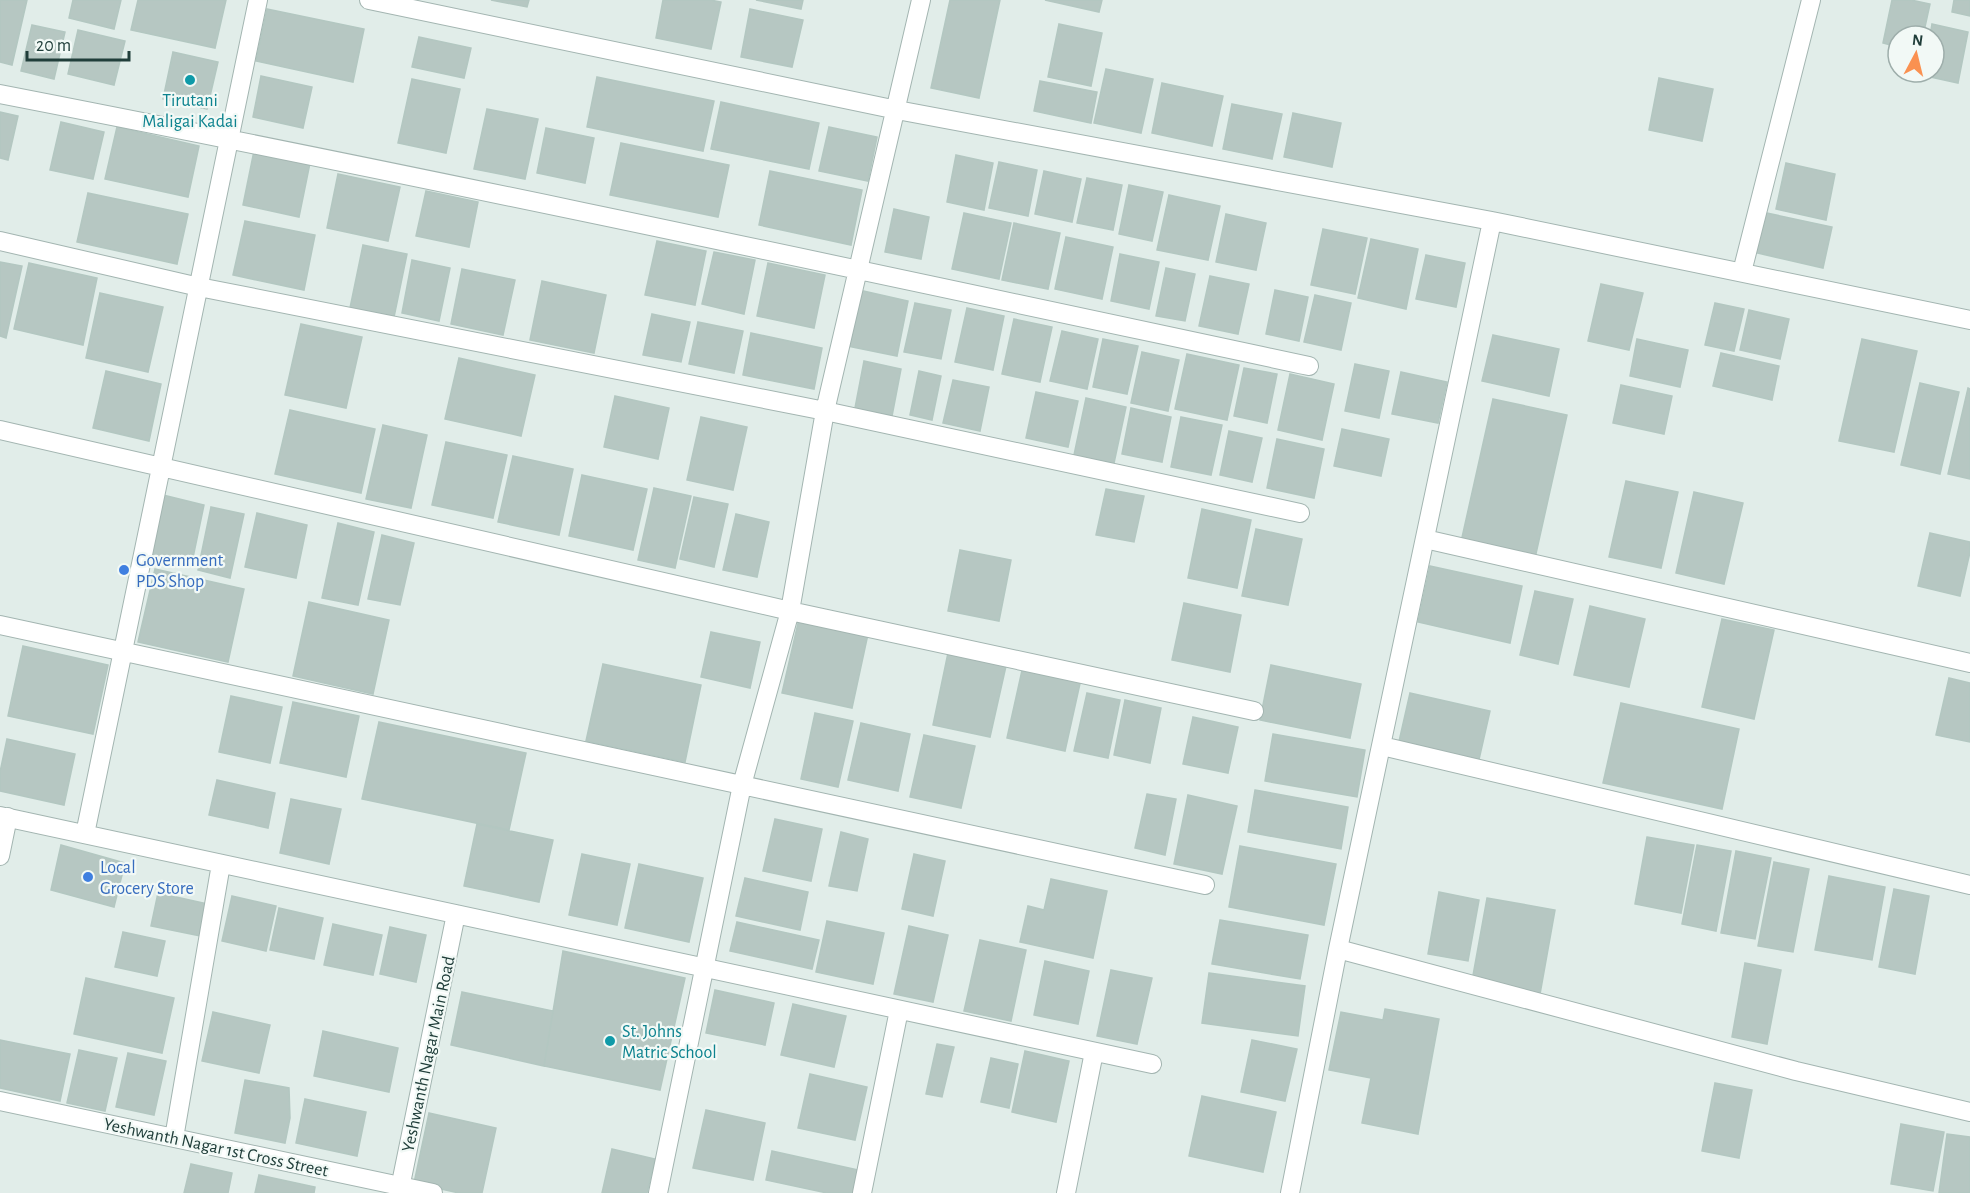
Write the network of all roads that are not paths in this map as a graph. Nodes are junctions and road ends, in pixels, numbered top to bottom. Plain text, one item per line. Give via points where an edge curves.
1 (258, 0) edge
2 (369, 0) edge
3 (921, 0) edge
4 (1811, 0) edge
5 (0, 94) edge
6 (897, 110) junction
7 (230, 139) junction
8 (1492, 221) junction
9 (0, 242) edge
10 (858, 269) junction
11 (1743, 272) junction
12 (199, 287) junction
13 (1970, 320) edge
14 (1309, 366) dead end
15 (825, 411) junction
16 (0, 430) edge
17 (163, 467) junction
18 (1300, 513) dead end
19 (1425, 539) junction
20 (790, 611) junction
21 (0, 626) edge
22 (123, 652) junction
23 (1970, 663) edge
24 (1254, 711) dead end
25 (1382, 746) junction
26 (742, 785) junction
27 (4, 817) edge
28 (85, 834) junction
29 (0, 856) edge
30 (221, 864) junction
31 (1205, 885) dead end
32 (1970, 885) edge
33 (456, 914) junction
34 (1338, 949) junction
35 (704, 967) junction
36 (899, 1010) junction
37 (1094, 1052) junction
38 (1152, 1064) dead end
39 (0, 1101) edge
40 (1970, 1112) edge
41 (174, 1138) junction
42 (400, 1190) edge
43 (433, 1193) edge
44 (658, 1193) edge
45 (862, 1193) edge
46 (1065, 1193) edge
47 (1290, 1193) edge

1 - 7 street
2 - 6 street
3 - 6 street
4 - 11 street
5 - 7 street
6 - 8 street
6 - 10 street
7 - 10 street
7 - 12 street
8 - 11 street
8 - 19 street
9 - 12 street
10 - 14 street
10 - 15 street
11 - 13 street
12 - 15 street
12 - 17 street
15 - 18 street
15 - 20 street
16 - 17 street
17 - 20 street
17 - 22 street
19 - 23 street
19 - 25 street
20 - 24 street
20 - 26 street
21 - 22 street
22 - 26 street
22 - 28 street
25 - 32 street
25 - 34 street
26 - 31 street
26 - 35 street
27 - 28 street
27 - 29 street
28 - 30 street
30 - 33 street
30 - 41 street
33 - 35 street
33 - 42 street, Yeshwanth Nagar Main Road
34 - 40 street via 1796,1071
34 - 47 street
35 - 36 street
35 - 44 street
36 - 37 street
36 - 45 street
37 - 38 street
37 - 46 street
39 - 41 street, Yeshwanth Nagar 1st Cross Street
41 - 42 street, Yeshwanth Nagar 1st Cross Street
42 - 43 street, Yeshwanth Nagar 1st Cross Street

